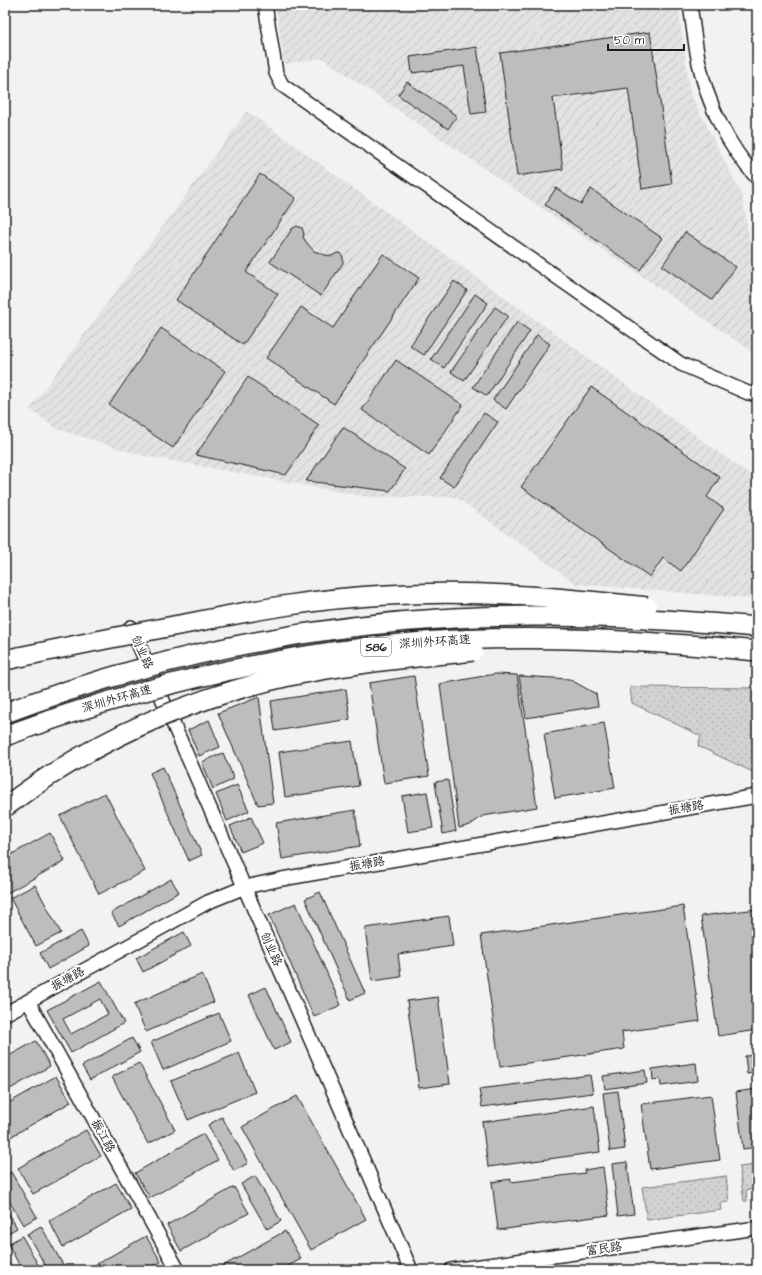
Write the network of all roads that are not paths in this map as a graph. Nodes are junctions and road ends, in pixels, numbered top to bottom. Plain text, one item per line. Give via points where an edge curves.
1 (265, 5) edge
2 (690, 5) edge
3 (757, 178) edge
4 (757, 394) edge
5 (757, 623) edge
6 (131, 627) dead end
7 (757, 627) edge
8 (614, 640) junction
9 (757, 651) edge
10 (5, 660) edge
11 (5, 712) edge
12 (5, 736) edge
13 (757, 796) edge
14 (5, 807) edge
15 (245, 888) junction
16 (28, 1001) junction
17 (5, 1014) edge
18 (757, 1228) edge
19 (178, 1270) edge
20 (411, 1270) edge
21 (451, 1270) edge

1 - 4 street via 276,73 282,85 681,364 748,393
2 - 3 street via 699,64 713,109 731,144
5 - 10 highway, bridge via 708,614 570,599 479,593 409,593 268,608
6 - 15 street, 创业路
7 - 11 highway, 深圳外环高速 / S86, bridge via 559,616 454,618 385,623 283,637 181,658 100,680
8 - 9 highway, 深圳外环高速 / S86, bridge
8 - 12 highway, 深圳外环高速 / S86, bridge via 456,640 392,645 297,658 233,669 140,692
8 - 14 highway, bridge via 376,662 291,676 246,687 186,707 129,731 74,760
13 - 15 street, 振塘路 via 290,877
15 - 16 street, 振塘路 via 208,902
15 - 20 street, 创业路
16 - 17 street, 振塘路
16 - 19 street, 振江路
18 - 21 street, 富民路

